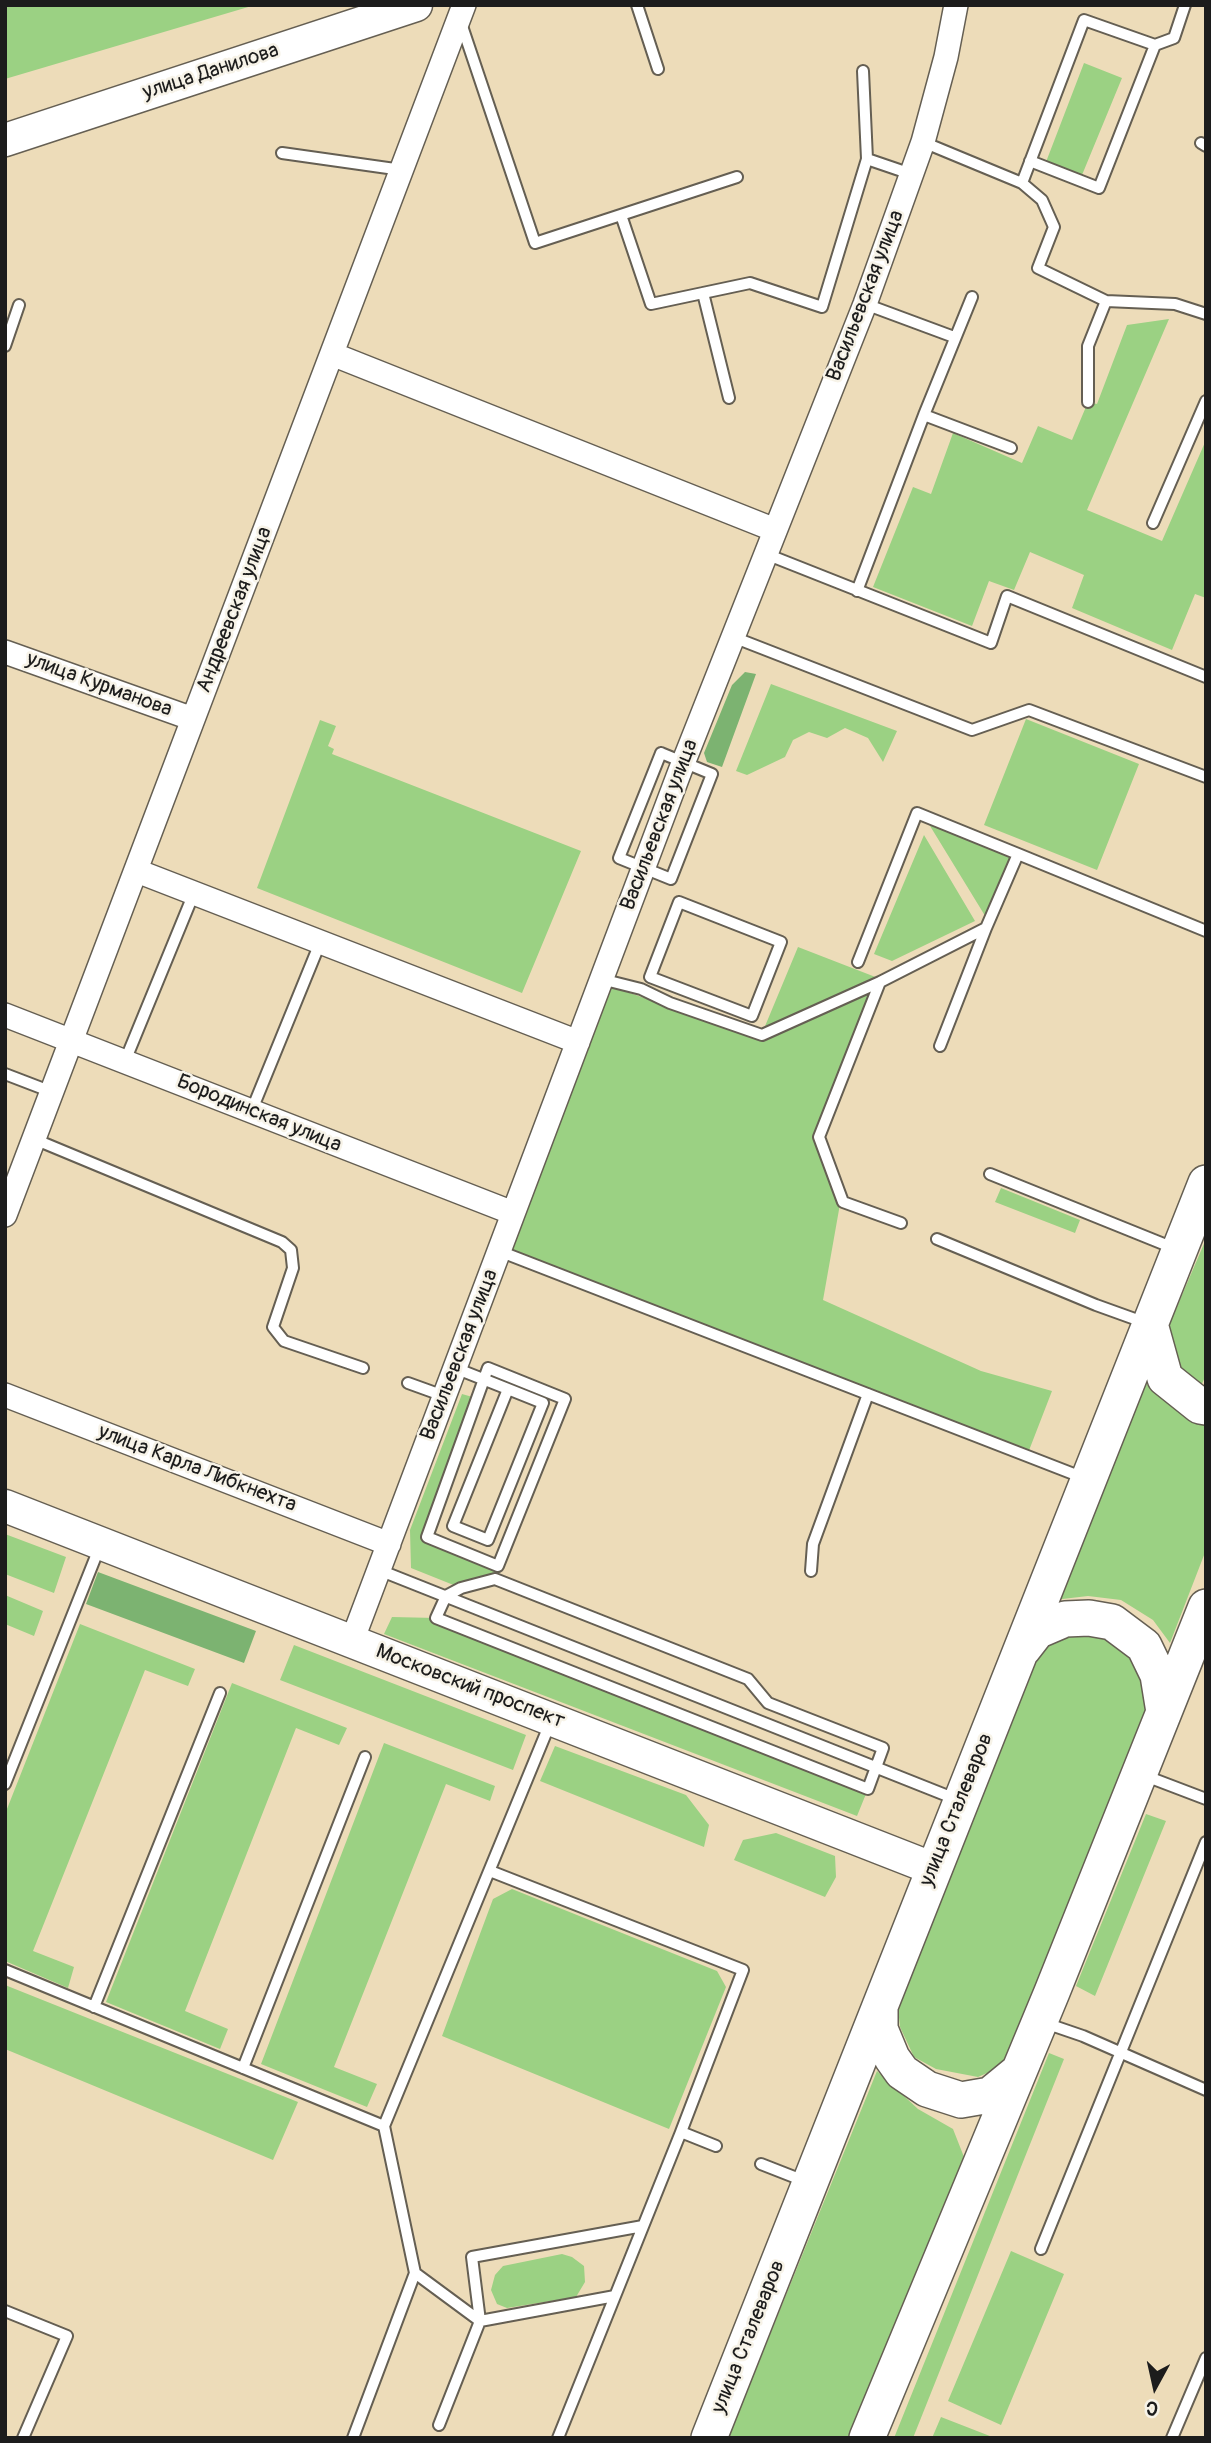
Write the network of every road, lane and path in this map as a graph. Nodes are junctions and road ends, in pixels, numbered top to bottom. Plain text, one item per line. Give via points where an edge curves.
1 (416, 5) edge
2 (637, 5) edge
3 (956, 5) edge
4 (1185, 5) edge
5 (462, 11) edge
6 (1155, 45) junction
7 (658, 69) dead end
8 (863, 71) dead end
9 (5, 140) edge
10 (923, 142) junction
11 (282, 153) dead end
12 (867, 159) junction
13 (1030, 161) junction
14 (402, 170) junction
15 (911, 174) junction
16 (737, 177) dead end
17 (1022, 183) junction
18 (621, 215) junction
19 (703, 293) junction
20 (972, 297) dead end
21 (1106, 301) junction
22 (865, 304) junction
23 (19, 305) dead end
24 (1206, 314) edge
25 (954, 337) junction
26 (5, 346) edge
27 (332, 354) junction
28 (729, 398) dead end
29 (1206, 401) edge
30 (1088, 402) dead end
31 (924, 415) junction
32 (1011, 448) dead end
33 (1153, 523) dead end
34 (775, 530) junction
35 (766, 554) junction
36 (858, 591) junction
37 (733, 636) junction
38 (5, 652) edge
39 (1206, 677) edge
40 (193, 719) junction
41 (683, 762) junction
42 (1206, 777) edge
43 (1018, 854) junction
44 (643, 868) junction
45 (137, 871) junction
46 (194, 894) junction
47 (986, 928) junction
48 (1206, 931) edge
49 (320, 943) junction
50 (858, 962) dead end
51 (601, 979) junction
52 (880, 982) junction
53 (677, 988) junction
54 (670, 1003) junction
55 (5, 1015) edge
56 (71, 1039) junction
57 (578, 1042) junction
58 (940, 1046) dead end
59 (125, 1061) junction
60 (5, 1074) edge
61 (52, 1091) junction
62 (251, 1112) junction
63 (34, 1139) junction
64 (990, 1174) dead end
65 (1206, 1183) edge
66 (513, 1213) junction
67 (5, 1215) edge
68 (901, 1223) dead end
69 (937, 1239) dead end
70 (1179, 1250) junction
71 (499, 1251) junction
72 (1150, 1324) junction
73 (363, 1368) dead end
74 (455, 1368) junction
75 (483, 1380) junction
76 (408, 1382) dead end
77 (508, 1389) junction
78 (868, 1394) junction
79 (5, 1395) edge
80 (444, 1396) junction
81 (1206, 1407) edge
82 (1088, 1480) junction
83 (5, 1506) edge
84 (102, 1543) junction
85 (389, 1544) junction
86 (379, 1570) junction
87 (811, 1571) dead end
88 (446, 1596) junction
89 (1206, 1608) edge
90 (352, 1641) junction
91 (1018, 1656) junction
92 (220, 1693) dead end
93 (1164, 1712) junction
94 (552, 1719) junction
95 (365, 1757) dead end
96 (876, 1767) junction
97 (1140, 1773) junction
98 (5, 1784) edge
99 (1206, 1799) edge
100 (961, 1801) junction
101 (1206, 1842) edge
102 (934, 1869) junction
103 (490, 1871) junction
104 (5, 1970) edge
105 (880, 2006) junction
106 (94, 2007) junction
107 (1039, 2021) junction
108 (1118, 2053) junction
109 (243, 2068) junction
110 (1018, 2072) junction
111 (1206, 2090) edge
112 (384, 2126) junction
113 (681, 2132) junction
114 (716, 2146) dead end
115 (761, 2164) dead end
116 (810, 2183) junction
117 (643, 2226) junction
118 (1041, 2249) dead end
119 (415, 2273) junction
120 (615, 2296) junction
121 (5, 2311) edge
122 (480, 2321) junction
123 (1206, 2358) edge
124 (439, 2425) dead end
125 (23, 2438) edge
126 (353, 2438) edge
127 (558, 2438) edge
128 (709, 2438) edge
129 (867, 2438) edge
130 (1172, 2438) edge

1 - 9 street, улица Данилова
2 - 7 lane
3 - 10 street, Васильевская улица
4 - 6 lane via 1174,38
5 - 14 street, Андреевская улица
5 - 18 lane via 470,57 535,243
6 - 13 lane via 1084,20
6 - 13 lane via 1099,188
8 - 12 lane
10 - 15 street, Васильевская улица
10 - 17 lane
11 - 14 lane
12 - 15 lane
12 - 19 lane via 822,307 750,283
13 - 17 lane
14 - 27 street, Андреевская улица
15 - 22 street, Васильевская улица
16 - 18 lane
17 - 21 lane via 1042,200 1054,227 1038,268
18 - 19 lane via 651,304
19 - 28 lane
20 - 25 lane
21 - 24 lane via 1175,304
21 - 30 lane via 1088,346
22 - 25 lane
22 - 34 street, Васильевская улица
23 - 26 lane
25 - 31 lane
27 - 34 street
27 - 40 street, Андреевская улица
29 - 33 lane
31 - 32 lane
31 - 36 lane
34 - 35 street, Васильевская улица
35 - 36 lane
35 - 37 street, Васильевская улица
36 - 39 lane via 991,643 1007,596
37 - 41 street, Васильевская улица
37 - 42 lane via 972,730 1029,710
38 - 40 street, улица Курманова
40 - 45 street, Андреевская улица
41 - 44 street, Васильевская улица
41 - 44 lane via 712,774 671,879
43 - 47 lane
43 - 48 lane
43 - 50 lane via 917,813
44 - 51 street, Васильевская улица
45 - 46 street
45 - 56 street, Андреевская улица
46 - 49 street
46 - 59 lane
47 - 52 lane
47 - 58 lane
49 - 57 street
49 - 62 lane
51 - 54 lane
51 - 57 street, Васильевская улица
52 - 54 lane via 762,1035
52 - 68 lane via 819,1137 843,1202
53 - 53 lane via 752,1016 781,942 679,902 650,977
53 - 54 lane
55 - 56 street, Бородинская улица
56 - 59 street, Бородинская улица
56 - 61 street, Андреевская улица
57 - 66 street, Васильевская улица
59 - 62 street, Бородинская улица
60 - 61 lane
61 - 63 street, Андреевская улица
62 - 66 street, Бородинская улица
63 - 67 street, Андреевская улица
63 - 73 lane via 282,1242 291,1250 293,1268 273,1326 284,1341
64 - 70 lane
65 - 70 main road, улица Сталеваров
66 - 71 street, Васильевская улица
69 - 72 lane
70 - 72 main road, улица Сталеваров
71 - 74 street, Васильевская улица
71 - 78 lane
72 - 81 main road via 1165,1378
72 - 82 main road, улица Сталеваров
74 - 75 lane
74 - 80 street, Васильевская улица
75 - 75 lane via 427,1537 498,1566 565,1399 488,1368
75 - 77 lane
76 - 80 lane
77 - 77 lane via 543,1403 488,1540 453,1526
78 - 82 lane
78 - 87 lane via 814,1544
79 - 85 street, улица Карла Либкнехта
80 - 85 street, Васильевская улица
82 - 91 main road, улица Сталеваров
83 - 84 street, Московский проспект
84 - 90 street, Московский проспект
84 - 98 lane
85 - 86 street, Васильевская улица
86 - 88 lane
86 - 90 street, Васильевская улица
88 - 96 lane
88 - 96 lane via 495,1579 748,1679 768,1703 883,1748
88 - 96 lane via 436,1618 868,1789
89 - 93 main road
90 - 94 street, Московский проспект
91 - 93 main road via 1037,1631 1065,1619 1112,1622 1144,1646 1158,1675
91 - 100 main road, улица Сталеваров
92 - 106 lane
93 - 97 main road
94 - 102 street, Московский проспект
94 - 103 lane
95 - 109 lane
96 - 100 lane
97 - 99 lane
97 - 107 main road
100 - 102 main road, улица Сталеваров
101 - 108 lane
102 - 105 main road, улица Сталеваров
103 - 112 lane
103 - 113 lane via 743,1970
104 - 106 lane
105 - 110 main road via 880,2029 892,2058 902,2072 927,2089 961,2100 990,2095
105 - 116 main road, улица Сталеваров
106 - 109 lane
107 - 108 lane
107 - 110 main road
108 - 111 lane
108 - 118 lane
109 - 112 lane
110 - 129 main road
112 - 119 lane
113 - 114 lane
113 - 117 lane
115 - 116 lane
116 - 128 main road, улица Сталеваров
117 - 120 lane
117 - 122 lane via 472,2257
119 - 122 lane
119 - 126 lane
120 - 122 lane
120 - 127 lane
121 - 125 lane via 67,2336
122 - 124 lane
123 - 130 lane

